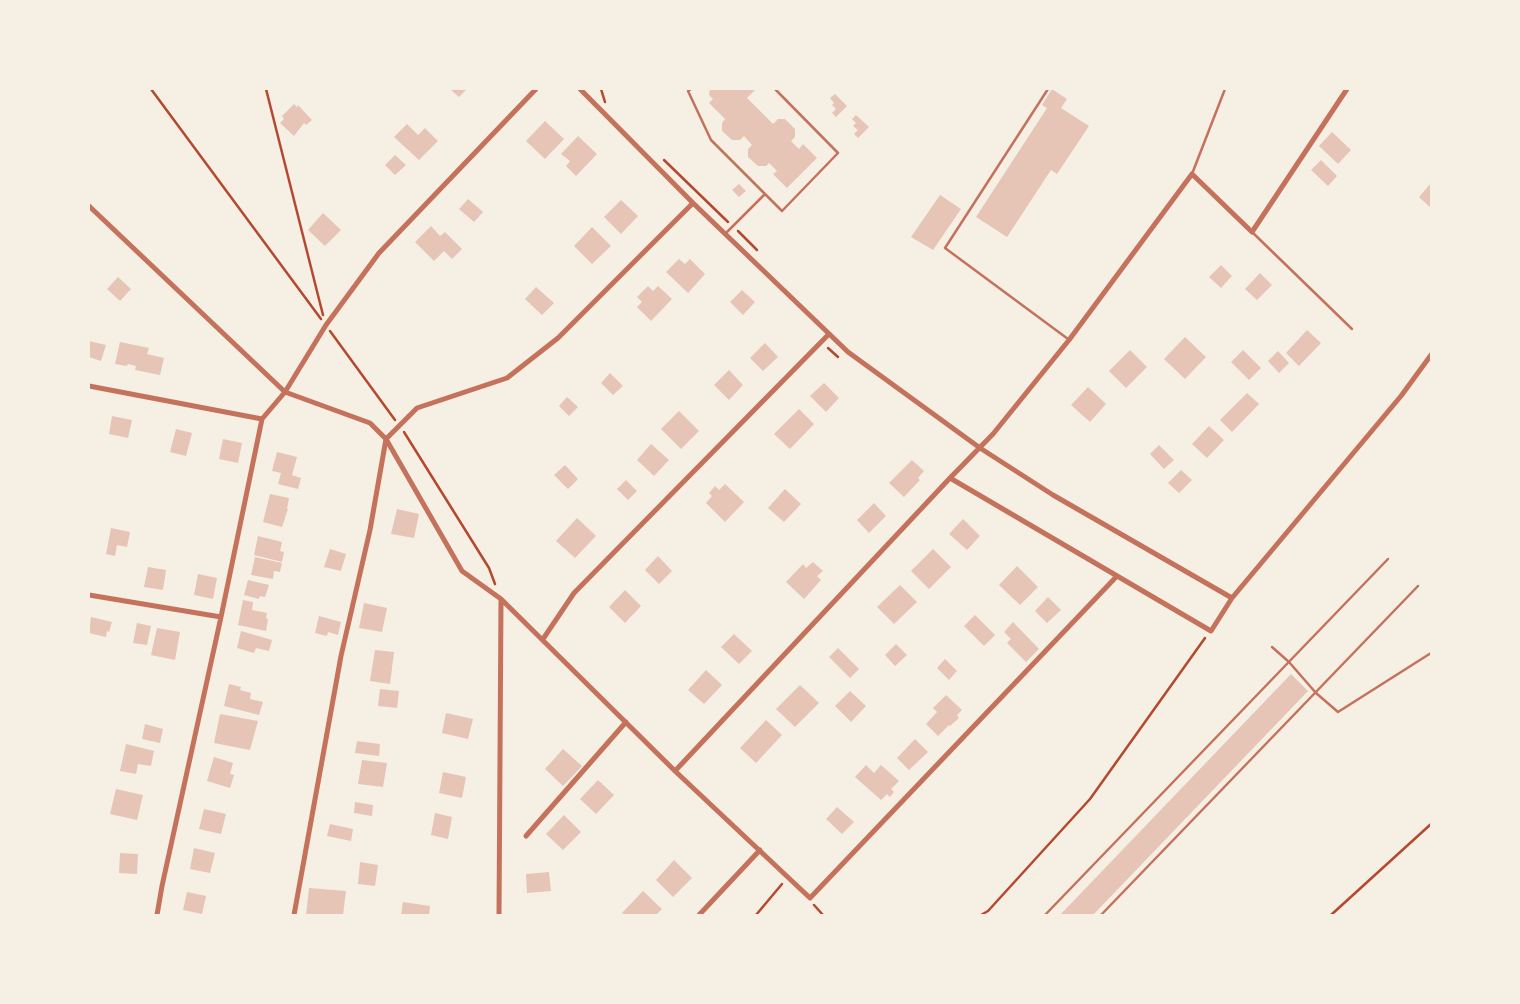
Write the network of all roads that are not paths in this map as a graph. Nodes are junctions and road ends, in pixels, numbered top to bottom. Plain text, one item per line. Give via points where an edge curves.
1 (536, 89) edge
2 (582, 89) edge
3 (691, 89) edge
4 (775, 89) edge
5 (1048, 89) edge
6 (1225, 89) edge
7 (1347, 89) edge
8 (1192, 174) junction
9 (765, 194) junction
10 (693, 203) junction
11 (89, 206) edge
12 (1252, 232) junction
13 (725, 234) junction
14 (1352, 328) dead end
15 (828, 334) junction
16 (1069, 340) junction
17 (1431, 355) edge
18 (89, 386) edge
19 (285, 392) junction
20 (262, 419) junction
21 (386, 439) junction
22 (980, 448) junction
23 (950, 478) junction
24 (1388, 559) dead end
25 (1117, 576) junction
26 (1418, 586) dead end
27 (89, 595) edge
28 (1232, 598) junction
29 (500, 599) junction
30 (221, 617) junction
31 (543, 640) junction
32 (1272, 647) dead end
33 (1431, 653) edge
34 (1289, 662) junction
35 (1316, 693) junction
36 (626, 722) junction
37 (675, 771) junction
38 (526, 836) dead end
39 (760, 850) junction
40 (157, 915) edge
41 (294, 915) edge
42 (499, 915) edge
43 (700, 915) edge
44 (1045, 915) edge
45 (1101, 915) edge

1 - 19 street via 379,254 326,325
2 - 10 street
3 - 9 lane via 688,91 712,140
4 - 9 lane via 838,153 782,211
5 - 16 lane via 945,248
6 - 8 lane
7 - 12 street
8 - 12 street
8 - 16 street
9 - 13 lane
10 - 13 street
10 - 21 street via 558,338 507,378 417,408
11 - 19 street
12 - 14 lane
13 - 15 street
15 - 22 street
15 - 31 street via 574,593
16 - 22 street
17 - 28 street via 1395,403
18 - 20 street
19 - 20 street
19 - 21 street via 370,423
20 - 30 street
21 - 29 street via 462,571
21 - 41 street via 370,530 341,656
22 - 23 street
22 - 28 street via 1053,495
23 - 25 street
23 - 37 street
24 - 34 lane
25 - 28 street via 1210,631
25 - 39 street via 810,898
26 - 35 lane
27 - 30 street
29 - 31 street
29 - 42 street
30 - 40 street
31 - 36 street
32 - 34 lane
33 - 35 lane via 1338,712
34 - 35 lane
34 - 44 lane
35 - 45 lane
36 - 37 street
36 - 38 street
37 - 39 street
39 - 43 street

